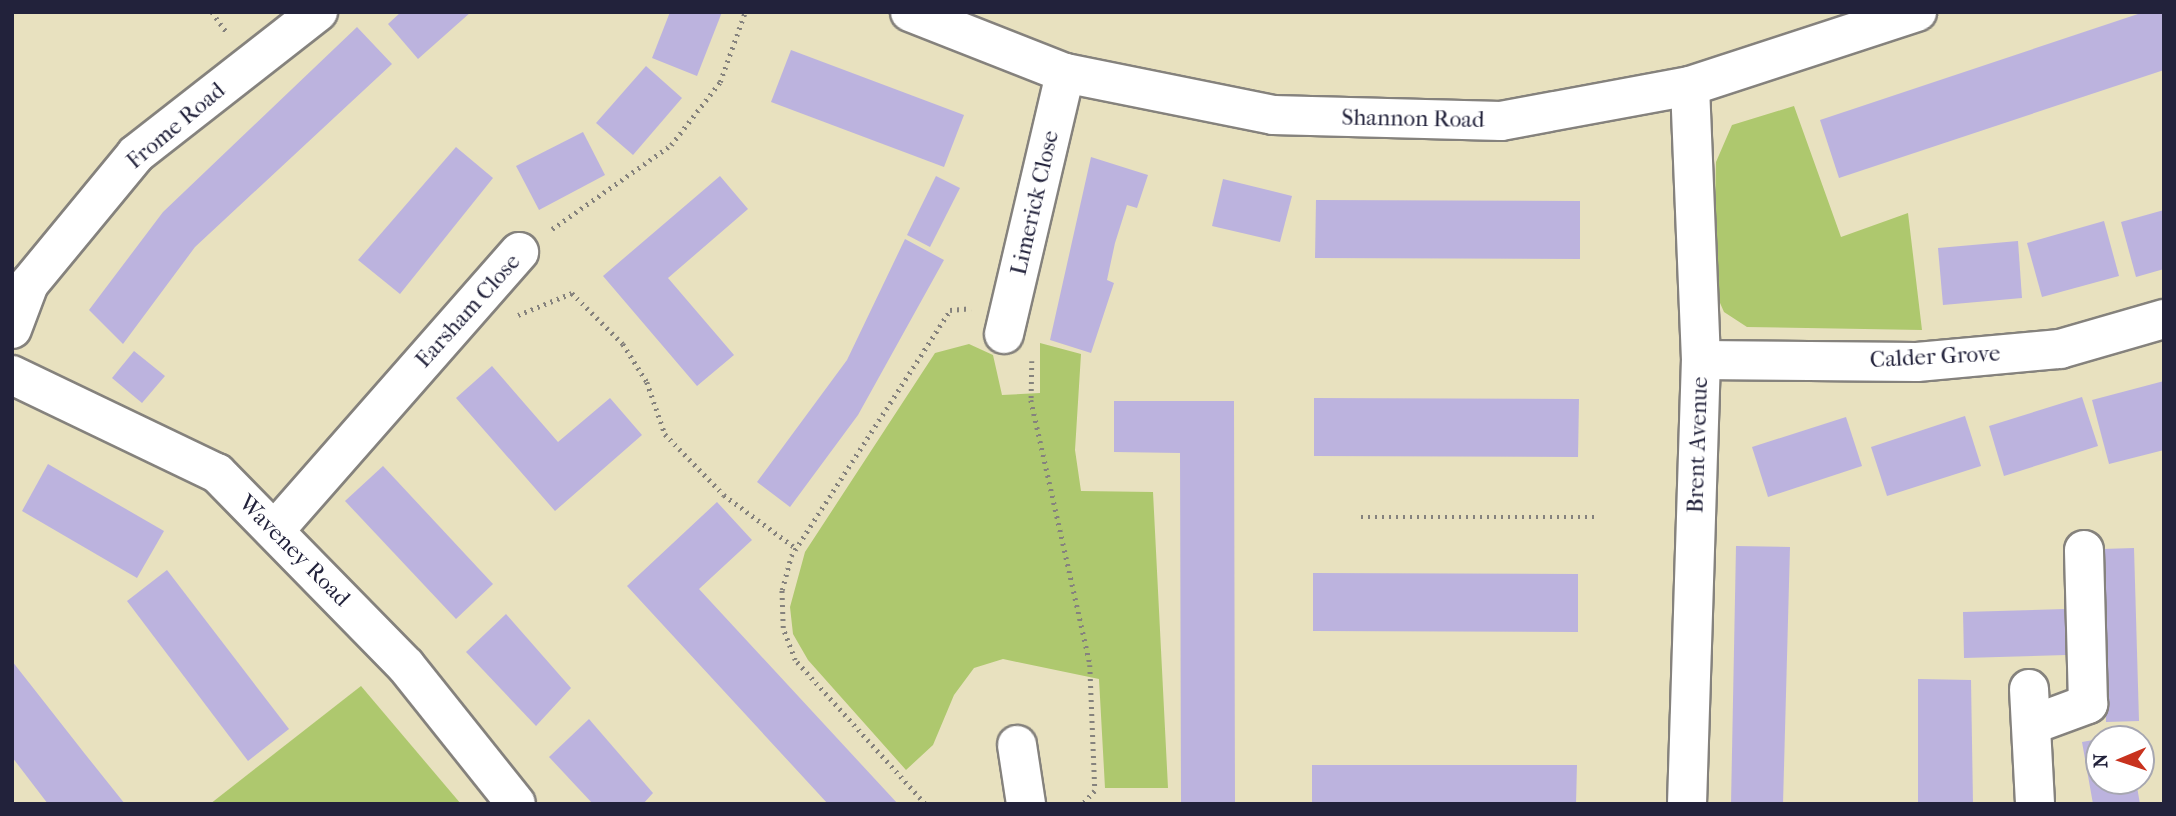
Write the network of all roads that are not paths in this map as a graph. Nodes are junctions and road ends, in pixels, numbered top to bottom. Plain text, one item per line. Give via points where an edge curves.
1 (318, 12) edge
2 (910, 12) edge
3 (1899, 15) edge
4 (1065, 73) junction
5 (1690, 86) junction
6 (519, 252) road end
7 (2164, 318) edge
8 (1015, 328) road end
9 (12, 329) edge
10 (1701, 360) junction
11 (12, 375) edge
12 (275, 530) junction
13 (2084, 550) dead end
14 (1017, 745) dead end
15 (516, 804) edge
16 (1026, 804) edge
17 (1687, 804) edge
18 (2035, 804) edge

1 - 9 street, Frome Road via 136,154 29,284
2 - 4 street, Shannon Road
3 - 5 street, Shannon Road
4 - 5 street, Shannon Road via 1273,116 1501,121
4 - 8 street, Limerick Close
5 - 10 street, Brent Avenue
6 - 12 street, Earsham Close
7 - 10 street, Calder Grove via 2060,349 1956,358
10 - 17 street, Brent Avenue
11 - 12 street, Waveney Road via 217,473
12 - 15 street, Waveney Road via 406,666
13 - 18 street via 2088,704 2031,707
14 - 16 street

